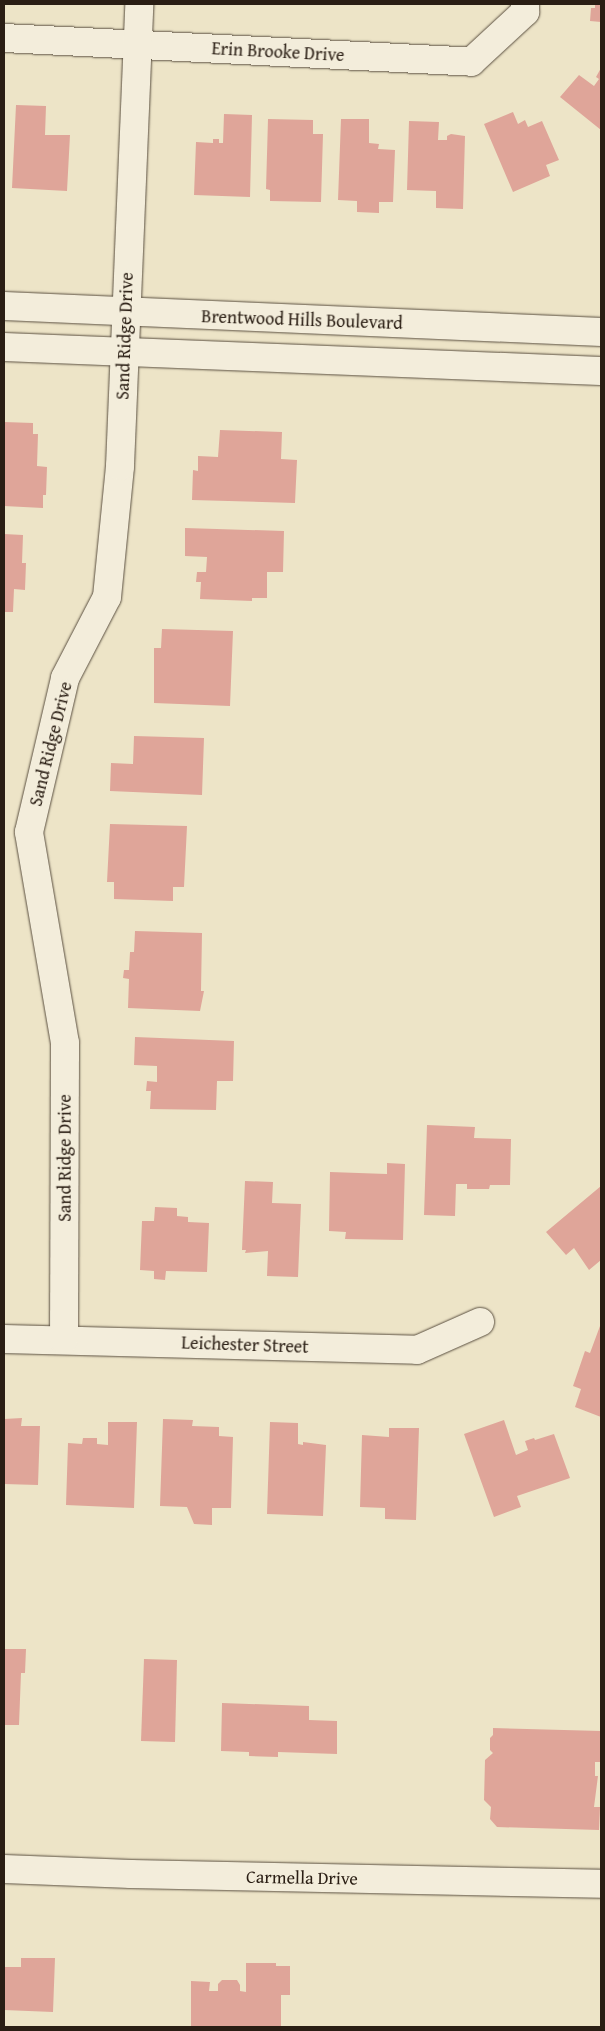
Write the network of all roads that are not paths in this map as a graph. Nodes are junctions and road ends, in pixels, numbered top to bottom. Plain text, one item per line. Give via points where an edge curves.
1 (140, 4) edge
2 (525, 4) edge
3 (4, 38) edge
4 (138, 45) junction
5 (4, 306) edge
6 (125, 313) junction
7 (601, 332) edge
8 (4, 347) edge
9 (124, 353) junction
10 (601, 371) edge
11 (480, 1322) dead end
12 (4, 1339) edge
13 (64, 1340) junction
14 (4, 1869) edge
15 (601, 1884) edge

1 - 4 street, Sand Ridge Drive
2 - 4 street, Erin Brooke Drive via 525,12 471,62
3 - 4 street, Erin Brooke Drive
4 - 6 street, Sand Ridge Drive
5 - 6 street, Brentwood Hills Boulevard
6 - 7 street, Brentwood Hills Boulevard
6 - 9 street, Sand Ridge Drive
8 - 9 street
9 - 10 street
9 - 13 street, Sand Ridge Drive via 120,466 107,597 65,678 29,832 65,1042
11 - 13 street, Leichester Street via 417,1350
12 - 13 street, Leichester Street
14 - 15 street, Carmella Drive

